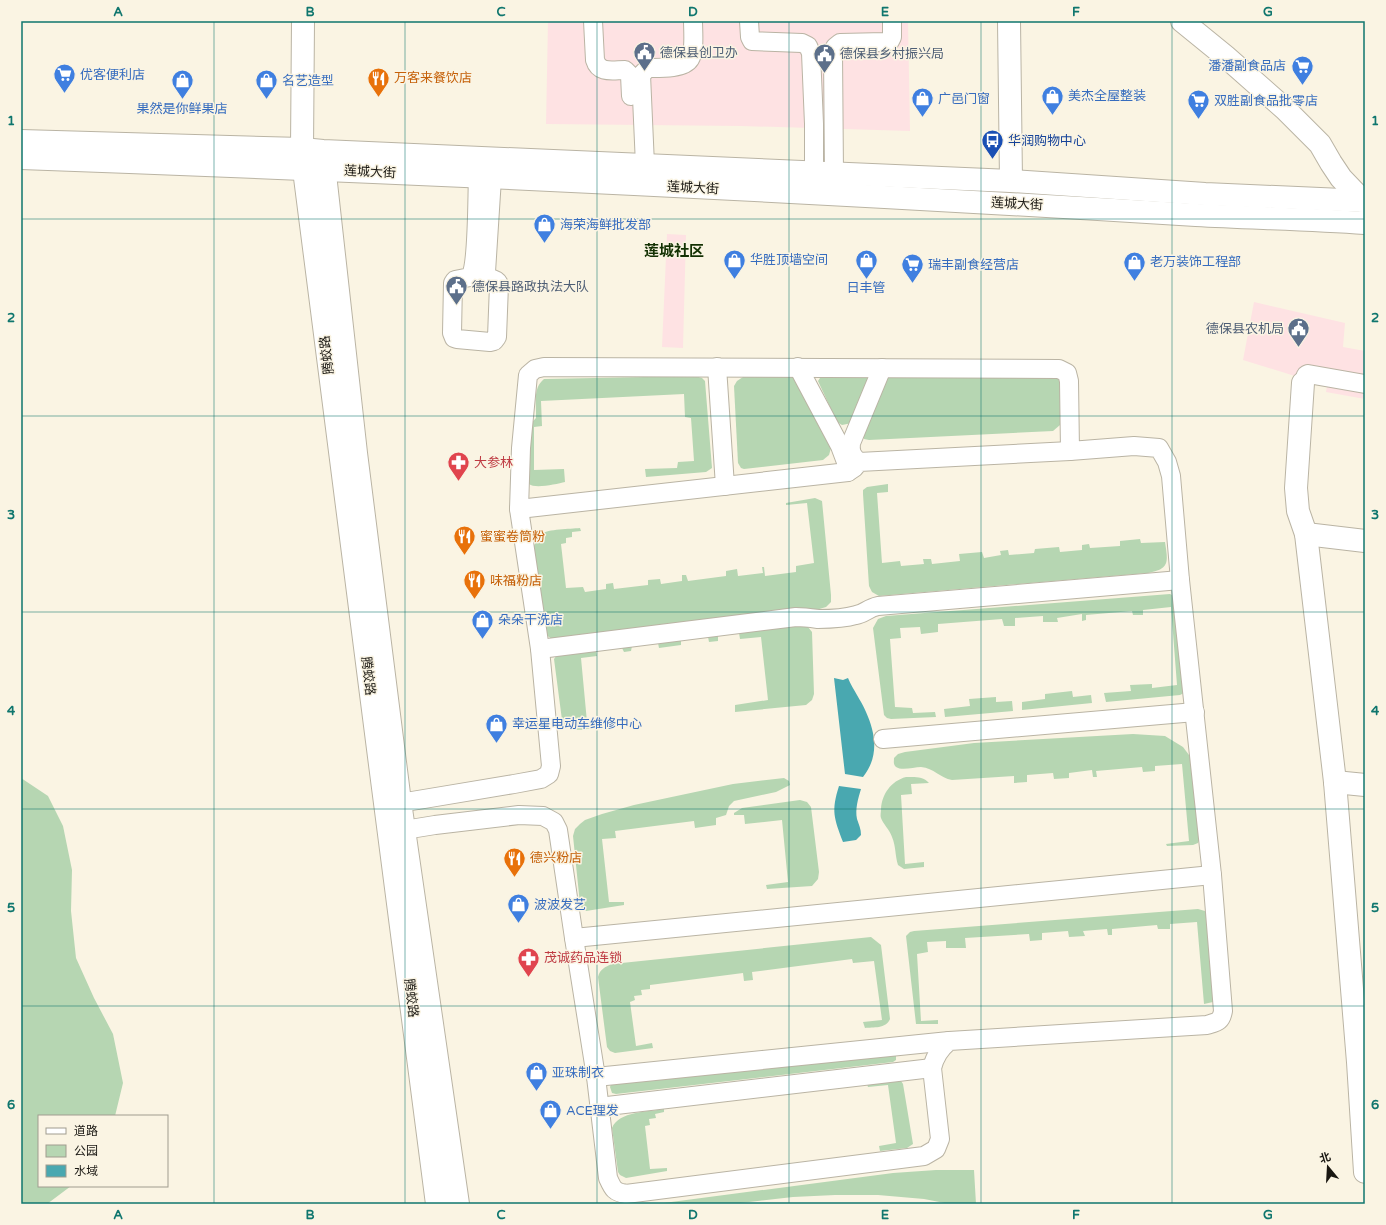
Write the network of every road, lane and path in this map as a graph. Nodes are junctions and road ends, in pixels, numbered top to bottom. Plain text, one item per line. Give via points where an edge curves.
1 (302, 21) edge
2 (593, 21) edge
3 (693, 21) edge
4 (749, 21) edge
5 (892, 21) edge
6 (1009, 21) edge
7 (1182, 21) edge
8 (21, 141) edge
9 (21, 158) edge
10 (313, 160) junction
11 (639, 164) junction
12 (824, 173) junction
13 (485, 177) junction
14 (1011, 181) junction
15 (1364, 201) edge
16 (1365, 223) edge
17 (717, 367) junction
18 (798, 368) junction
19 (882, 368) junction
20 (1303, 383) joint
21 (1365, 384) edge
22 (1070, 451) junction
23 (854, 467) junction
24 (725, 486) junction
25 (519, 509) junction
26 (1306, 534) junction
27 (1365, 541) edge
28 (1180, 580) junction
29 (540, 649) junction
30 (1195, 712) junction
31 (883, 740) dead end
32 (1335, 782) junction
33 (1365, 785) edge
34 (393, 804) junction
35 (397, 832) junction
36 (1212, 875) junction
37 (574, 938) junction
38 (950, 1041) junction
39 (932, 1068) junction
40 (596, 1076) junction
41 (599, 1107) junction
42 (1365, 1172) edge
43 (437, 1204) edge
44 (458, 1204) edge

1 - 10 main road, 腾蛟路 via 301,132
2 - 11 lane via 597,66 601,70 625,70 630,75
3 - 11 lane via 691,58 687,63 675,67 648,68 641,75
4 - 12 lane via 752,41 802,43 808,46 811,53 814,124
5 - 12 lane via 890,41 840,43 832,53
6 - 14 main road
7 - 15 main road via 1285,109 1320,144 1341,178
8 - 10 main road, 莲城大街
9 - 10 main road, 莲城大街
10 - 11 main road, 莲城大街
10 - 13 main road, 莲城大街
10 - 34 main road, 腾蛟路
11 - 12 main road, 莲城大街
12 - 14 main road, 莲城大街
13 - 13 lane via 473,273 470,277 460,278 453,283 452,333 454,338 458,339 490,342 497,337 499,285 495,279 488,277 486,272
13 - 16 main road, 莲城大街
14 - 15 main road, 莲城大街 via 1205,194
17 - 18 lane
17 - 24 lane
17 - 25 lane via 535,369 528,375 521,448
18 - 19 lane
18 - 23 lane via 846,462
19 - 22 lane via 1059,369 1067,373 1069,381
19 - 23 lane via 850,443
20 - 21 lane via 1308,374
20 - 26 main road via 1296,488 1298,511
22 - 23 lane
22 - 28 lane via 1134,446 1159,448 1171,476
23 - 24 lane
24 - 25 lane
25 - 29 lane
26 - 27 main road
26 - 32 main road
28 - 29 lane via 878,606 870,607 853,616 819,619 796,617
28 - 30 lane
29 - 34 lane via 551,766 549,774 541,779
30 - 31 lane
30 - 36 lane
32 - 33 main road
32 - 42 main road
34 - 35 main road, 腾蛟路
35 - 37 lane via 519,815 543,816 554,822 558,830
35 - 43 main road, 腾蛟路
35 - 44 main road, 腾蛟路
36 - 37 lane
36 - 38 lane via 1222,1011 1221,1018 1216,1022
37 - 40 lane
38 - 39 lane via 934,1059
38 - 40 lane
39 - 41 lane
39 - 41 lane via 940,1139 936,1149 924,1156 626,1194 617,1193 608,1178
40 - 41 lane

